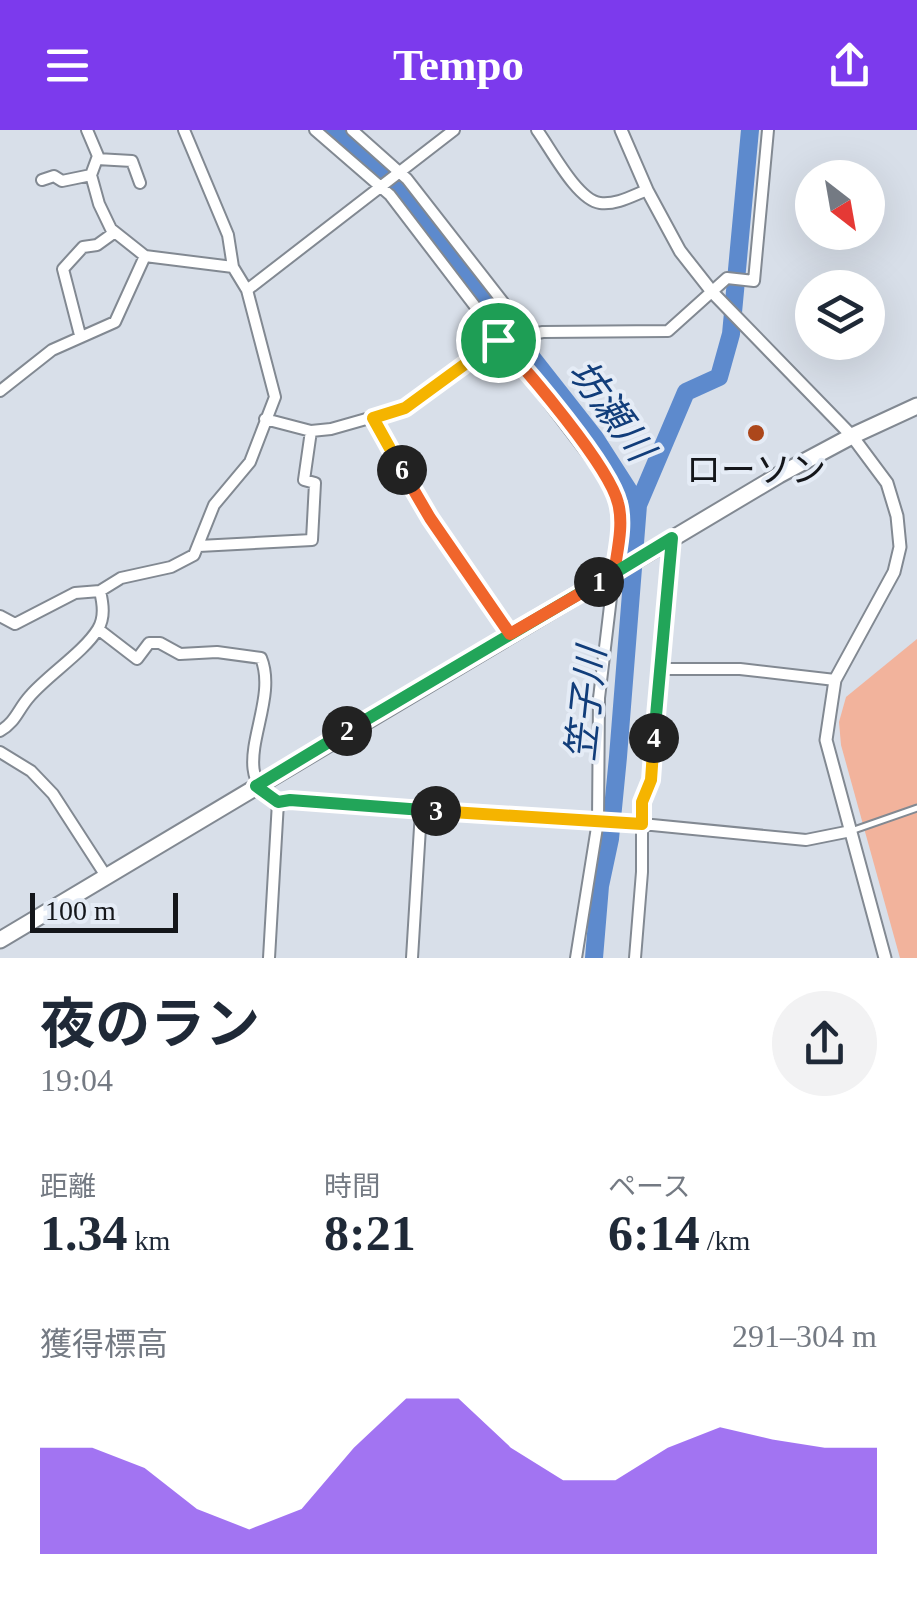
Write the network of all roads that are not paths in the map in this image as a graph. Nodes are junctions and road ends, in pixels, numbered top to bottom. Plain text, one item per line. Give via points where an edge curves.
1 (87, 130) edge
2 (184, 130) edge
3 (315, 130) edge
4 (352, 130) edge
5 (454, 130) edge
6 (537, 130) edge
7 (621, 130) edge
8 (768, 130) edge
9 (97, 158) junction
10 (399, 172) junction
11 (91, 176) junction
12 (42, 180) dead end
13 (140, 184) dead end
14 (384, 185) junction
15 (647, 190) junction
16 (115, 232) junction
17 (145, 256) junction
18 (233, 267) junction
19 (247, 290) junction
20 (713, 293) junction
21 (524, 334) junction
22 (80, 335) junction
23 (501, 339) junction
24 (0, 391) edge
25 (917, 406) edge
26 (373, 418) junction
27 (265, 420) junction
28 (311, 430) junction
29 (852, 436) junction
30 (667, 542) junction
31 (199, 546) junction
32 (619, 571) junction
33 (100, 591) junction
34 (0, 616) edge
35 (98, 629) junction
36 (510, 634) junction
37 (660, 669) junction
38 (835, 680) junction
39 (0, 731) edge
40 (0, 752) edge
41 (256, 786) junction
42 (278, 802) junction
43 (917, 808) edge
44 (420, 811) junction
45 (598, 821) junction
46 (639, 824) junction
47 (851, 830) junction
48 (106, 876) junction
49 (0, 940) edge
50 (269, 958) edge
51 (412, 958) edge
52 (576, 958) edge
53 (635, 958) edge
54 (885, 958) edge

1 - 9 street
2 - 18 street via 228,235
3 - 14 street
4 - 10 street
5 - 10 street
6 - 15 street via 595,203
7 - 15 street
8 - 20 street via 754,281 727,278
9 - 11 street
9 - 13 street via 132,161
10 - 14 street
10 - 21 street
11 - 12 street
11 - 16 street
14 - 19 street
14 - 23 street
15 - 20 street via 680,251
16 - 17 street
16 - 22 street via 83,248 63,270
17 - 18 street
17 - 22 street via 115,322
18 - 19 street
19 - 27 street via 275,396
20 - 21 street via 668,331
20 - 29 street
21 - 23 street
22 - 24 street
23 - 26 street via 405,408
23 - 32 street via 614,488
25 - 29 main road
26 - 28 street
26 - 36 street via 430,518
27 - 28 street
27 - 31 street via 250,462 214,505
28 - 31 street via 304,480 315,483 312,540
29 - 30 main road
29 - 38 street via 887,484 900,547 894,572
30 - 32 main road
30 - 37 street
31 - 33 street via 188,560 121,578
32 - 36 main road
32 - 45 street via 599,698
33 - 34 street via 75,592 15,624
33 - 35 street via 104,611
35 - 39 street
35 - 41 street via 137,659 150,643 180,654 261,658 268,676 254,753
36 - 41 main road
37 - 38 street via 740,669
37 - 46 street via 651,780
38 - 47 street via 826,740
40 - 48 street via 53,794
41 - 42 street
41 - 48 main road
42 - 44 street
42 - 50 street
43 - 47 lane
44 - 45 street
44 - 51 street
45 - 46 street
45 - 52 street
46 - 47 street via 806,840
46 - 53 street
47 - 54 street
48 - 49 main road

